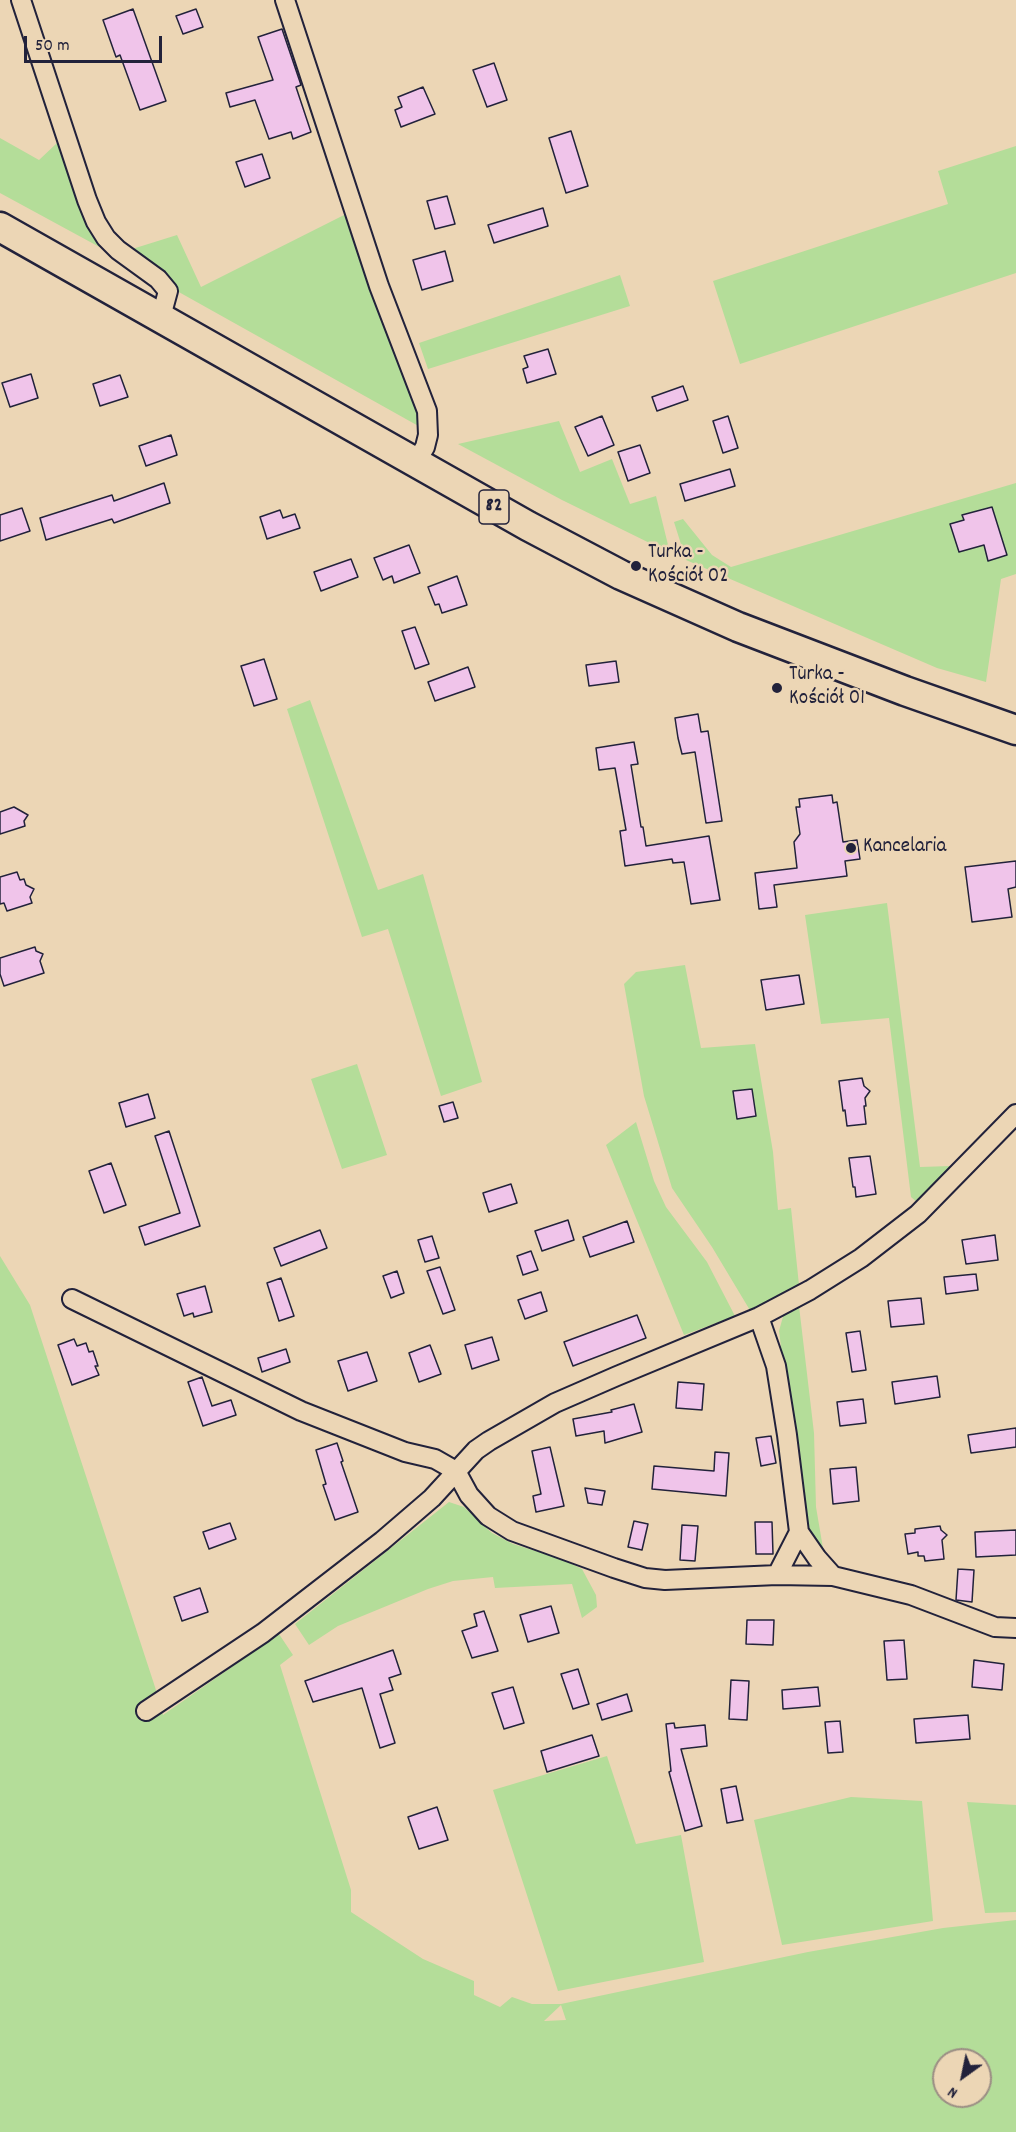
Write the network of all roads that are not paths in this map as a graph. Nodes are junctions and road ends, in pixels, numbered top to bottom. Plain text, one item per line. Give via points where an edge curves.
1 (21, 0) edge
2 (285, 0) edge
3 (0, 227) edge
4 (161, 317) junction
5 (416, 462) junction
6 (1016, 730) edge
7 (1016, 1114) edge
8 (72, 1299) dead end
9 (759, 1317) junction
10 (456, 1471) junction
11 (799, 1532) junction
12 (777, 1575) junction
13 (833, 1576) junction
14 (1016, 1628) edge
15 (146, 1711) dead end

1 - 4 street via 96,222 118,250 168,291
2 - 5 street via 379,286 427,411 428,435
3 - 4 main road, 82
4 - 5 main road, 82
5 - 6 main road, 82 via 590,560 684,605
7 - 9 street via 911,1220 833,1277
8 - 10 street via 301,1411 405,1452 435,1459
9 - 10 street via 548,1407 476,1450
9 - 11 street via 776,1366
10 - 12 street via 469,1495 488,1516 512,1531 645,1578
10 - 15 street via 432,1498 382,1541 280,1621
11 - 12 street
11 - 13 street
12 - 13 street
13 - 14 street via 910,1595 995,1627

